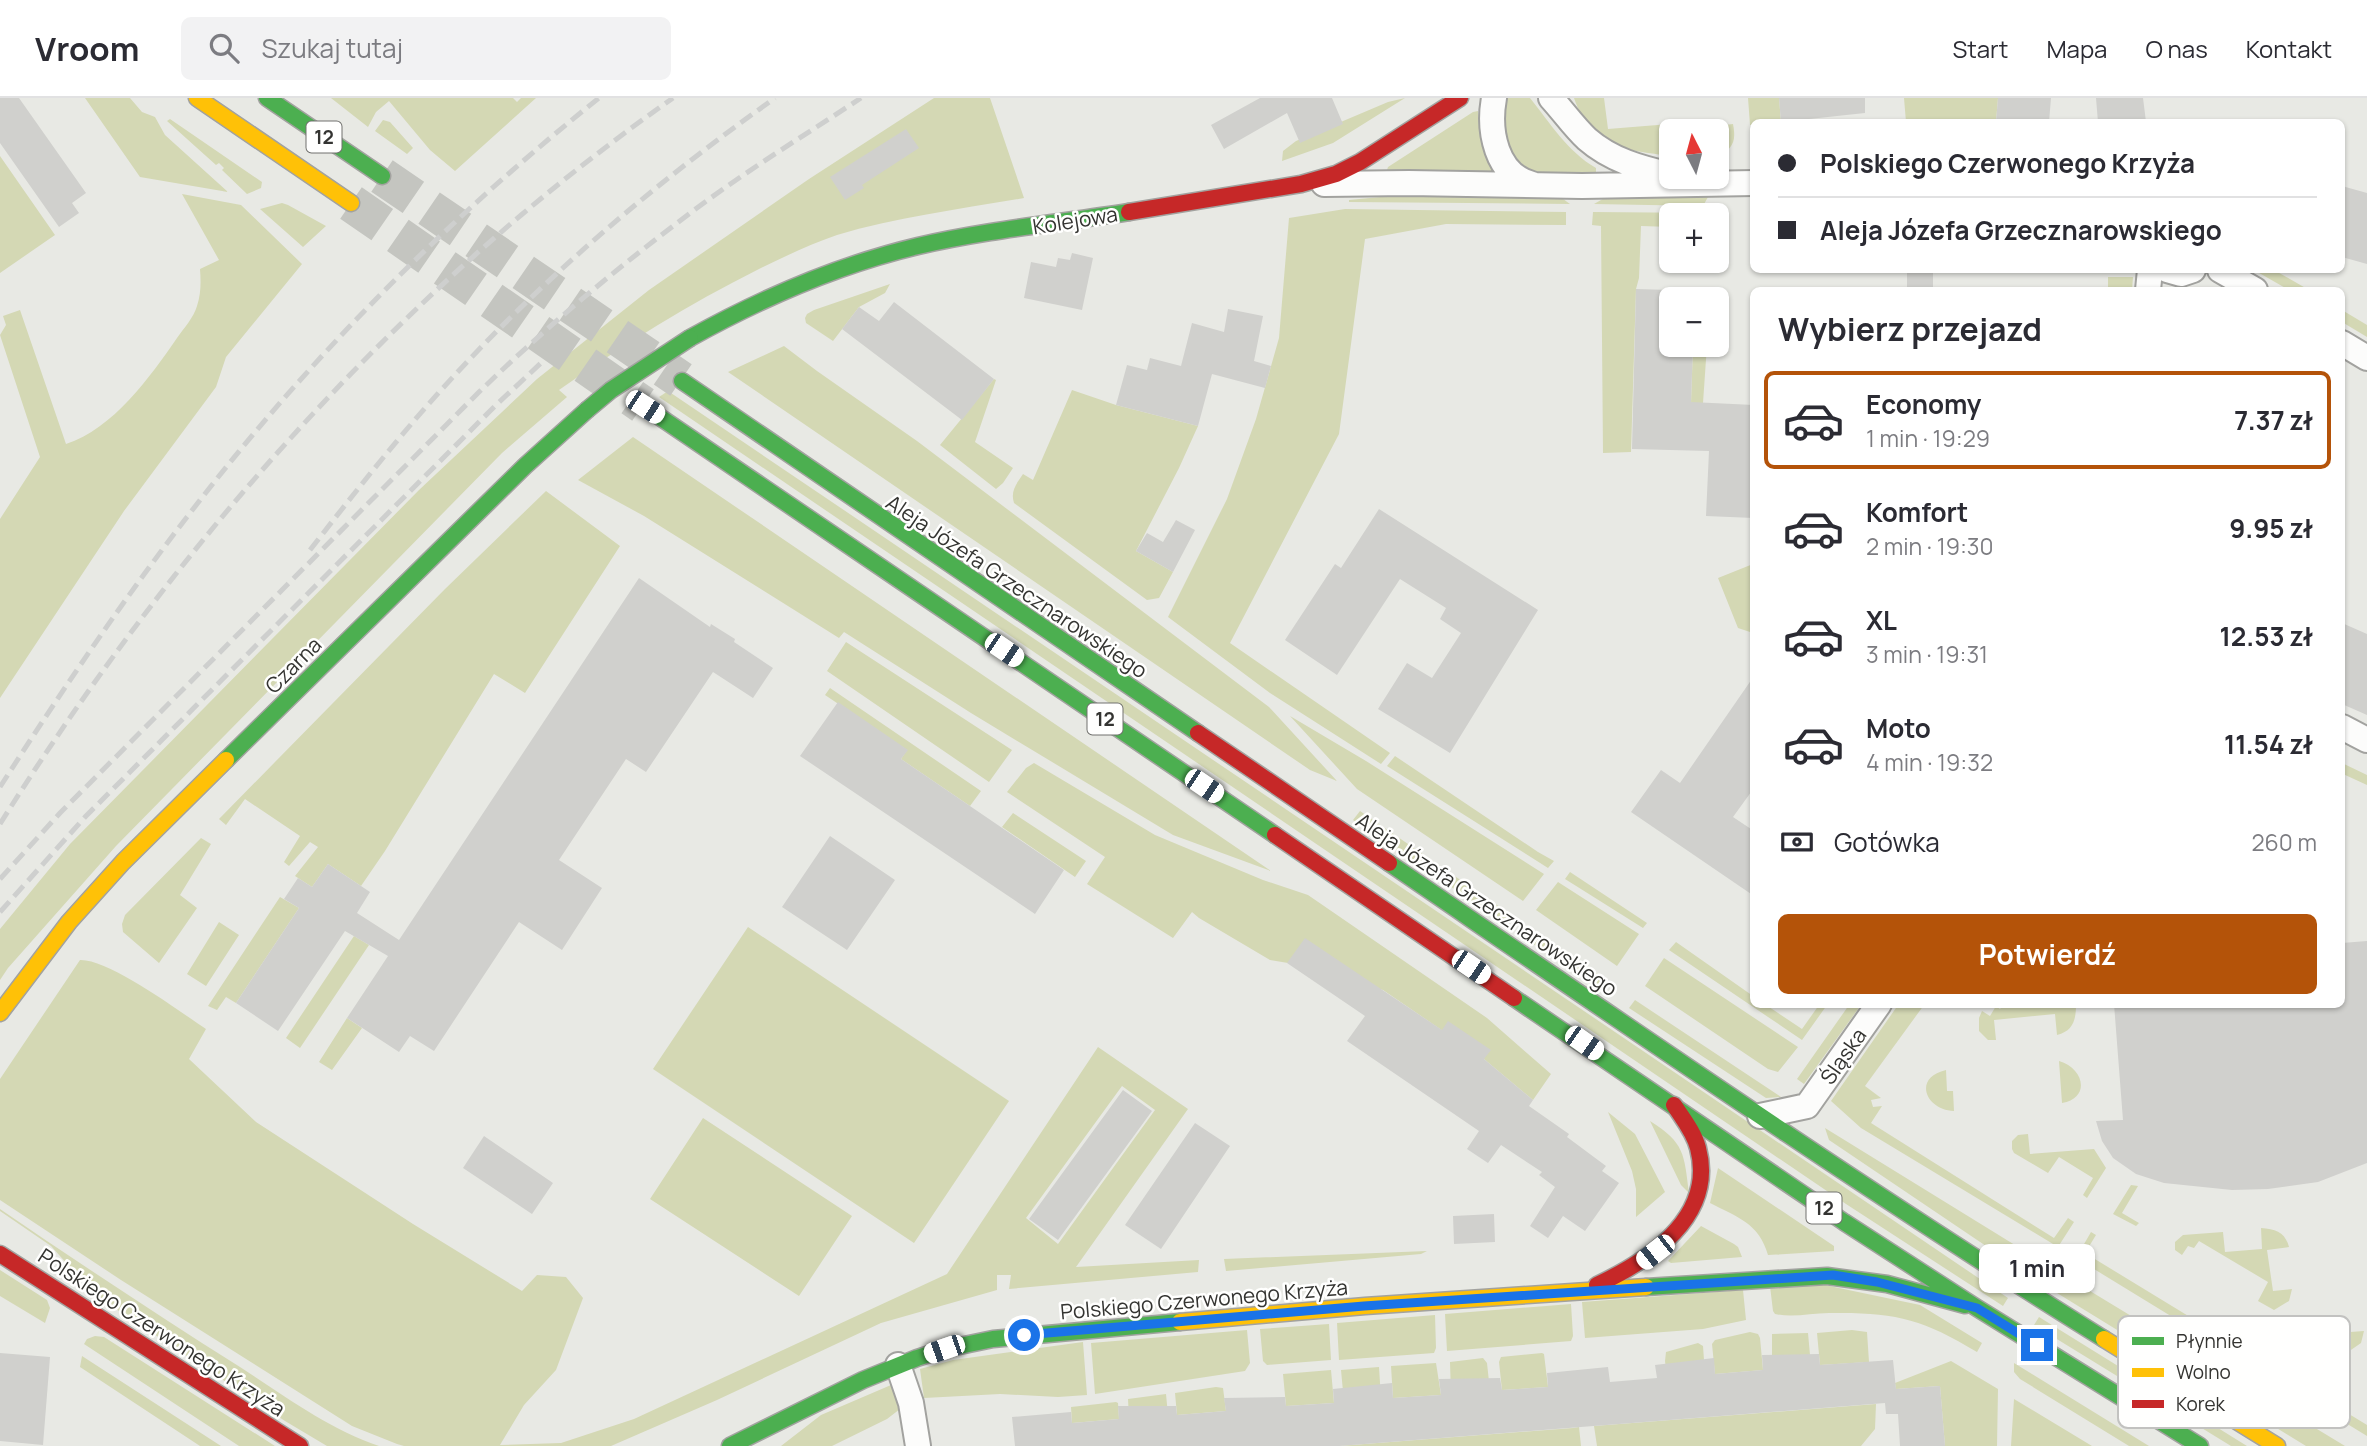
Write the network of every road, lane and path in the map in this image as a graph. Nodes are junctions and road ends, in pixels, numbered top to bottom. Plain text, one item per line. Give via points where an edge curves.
1 (197, 98) edge
2 (267, 98) edge
3 (1460, 98) edge
4 (1494, 98) edge
5 (1550, 98) edge
6 (1565, 107) edge
7 (1659, 172) edge
8 (382, 176) tunnel mouth
9 (1729, 183) edge
10 (1750, 183) edge
11 (1300, 184) junction
12 (1659, 184) edge
13 (1537, 185) junction
14 (351, 203) tunnel mouth
15 (2225, 273) edge
16 (2250, 287) edge
17 (2345, 344) edge
18 (2367, 358) edge
19 (640, 371) joint
20 (682, 381) tunnel mouth
21 (645, 407) tunnel mouth
22 (2345, 729) edge
23 (2367, 740) edge
24 (1876, 1008) edge
25 (0, 1013) edge
26 (1674, 1105) junction
27 (1807, 1106) junction
28 (1760, 1116) junction
29 (1816, 1155) junction
30 (0, 1254) edge
31 (1577, 1292) junction
32 (1977, 1308) junction
33 (2118, 1348) edge
34 (898, 1365) junction
35 (2118, 1395) edge
36 (2171, 1428) edge
37 (2248, 1428) edge
38 (300, 1446) edge
39 (730, 1446) edge
40 (918, 1446) edge
41 (2200, 1446) edge
42 (2277, 1446) edge

1 - 14 main road, 12
2 - 8 main road, 12
3 - 11 main road via 1360,162
4 - 13 street via 1493,135 1504,165 1521,181
5 - 6 street
6 - 7 street via 1585,137 1601,150
9 - 10 street, Kolejowa
11 - 13 street, Kolejowa
11 - 19 main road, Kolejowa, bridge via 896,252 844,267 730,316
12 - 13 street, Kolejowa
15 - 16 street
17 - 18 street
19 - 25 main road, Czarna, bridge via 611,390 525,466 123,862 69,922
20 - 28 main road, Aleja Józefa Grzecznarowskiego / 12
21 - 26 main road, 12
22 - 23 street
24 - 27 street, Śląska
26 - 31 main road, Polskiego Czerwonego Krzyża via 1699,1150 1698,1196 1671,1238 1636,1267
26 - 32 main road, 12
27 - 28 street, Śląska
27 - 29 street, Śląska
28 - 29 main road, Aleja Józefa Grzecznarowskiego / 12
29 - 33 main road, Aleja Józefa Grzecznarowskiego / 12
30 - 38 main road, Polskiego Czerwonego Krzyża
31 - 32 main road, Polskiego Czerwonego Krzyża via 1833,1275
31 - 34 main road, Polskiego Czerwonego Krzyża via 1000,1338 944,1349
32 - 35 main road, 12
34 - 39 main road, Polskiego Czerwonego Krzyża
34 - 40 street via 911,1403
36 - 41 main road, 12
37 - 42 main road, Aleja Józefa Grzecznarowskiego / 12

